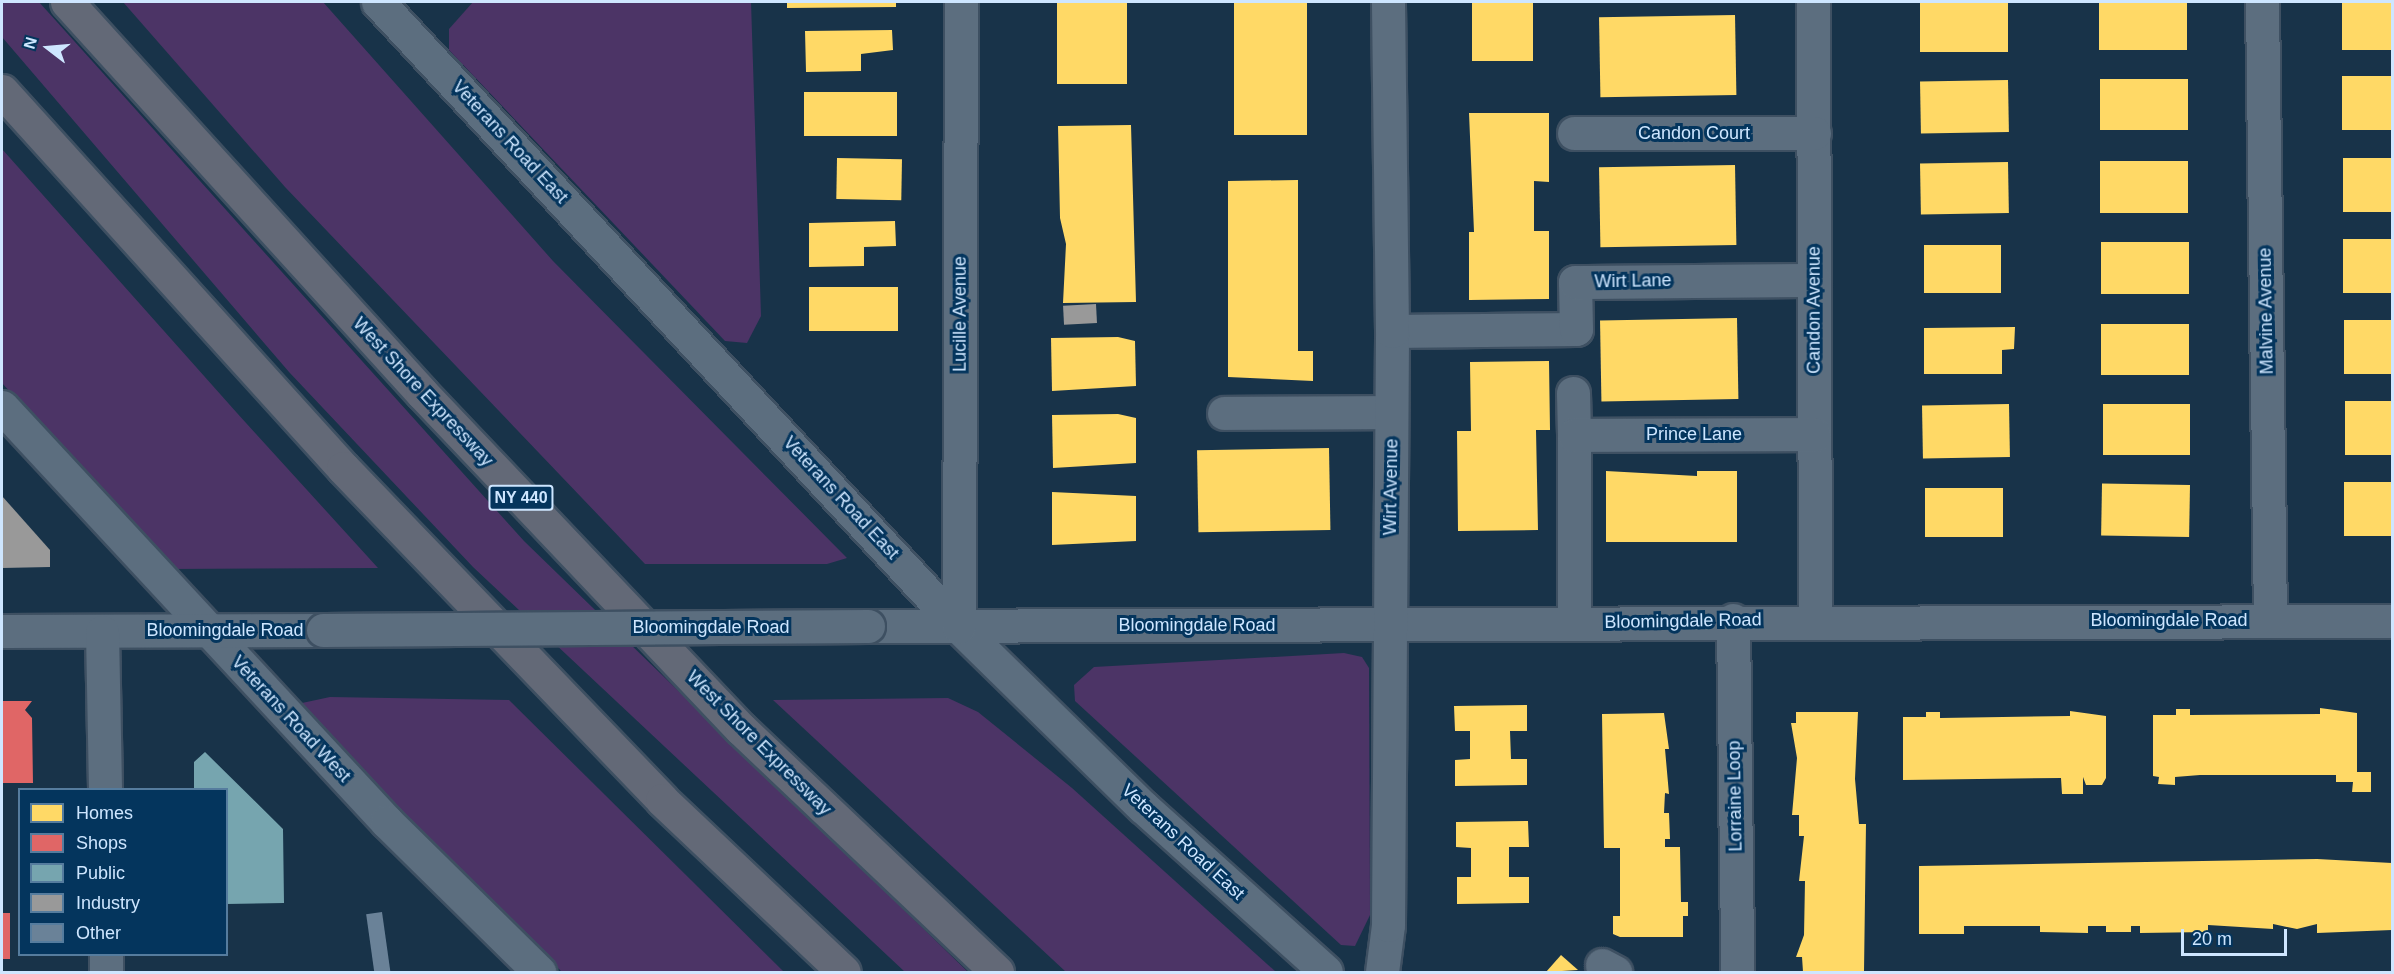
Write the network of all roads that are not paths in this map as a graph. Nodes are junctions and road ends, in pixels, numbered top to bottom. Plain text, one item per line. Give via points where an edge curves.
1 (68, 2) edge
2 (378, 2) edge
3 (961, 2) edge
4 (1388, 2) edge
5 (1813, 2) edge
6 (2262, 2) edge
7 (2, 92) edge
8 (1574, 133) dead end
9 (1814, 133) junction
10 (1814, 280) junction
11 (1392, 331) junction
12 (1573, 393) dead end
13 (2, 407) edge
14 (1391, 412) junction
15 (1224, 413) dead end
16 (1814, 434) junction
17 (1574, 435) junction
18 (1815, 619) junction
19 (1733, 620) junction
20 (2270, 621) junction
21 (2392, 621) edge
22 (1574, 623) junction
23 (1389, 624) junction
24 (959, 627) junction
25 (207, 629) junction
26 (2, 631) edge
27 (102, 632) junction
28 (105, 788) edge
29 (106, 956) edge
30 (106, 972) edge
31 (538, 972) edge
32 (844, 972) edge
33 (997, 972) edge
34 (1326, 972) edge
35 (1382, 972) edge
36 (1737, 972) edge

1 - 33 highway, West Shore Expressway / NY 440 via 422,393 741,729
2 - 24 street, Veterans Road East
3 - 24 street, Lucille Avenue
4 - 11 street, Wirt Avenue
5 - 9 street, Candon Avenue
6 - 20 street, Malvine Avenue
7 - 32 highway via 343,468 662,800
8 - 9 street, Candon Court
9 - 10 street, Candon Avenue
10 - 11 street, Wirt Lane via 1575,282 1576,329
10 - 16 street, Candon Avenue
11 - 14 street, Wirt Avenue
12 - 17 street
13 - 25 street, Veterans Road West
14 - 15 street
14 - 23 street, Wirt Avenue
16 - 17 street, Prince Lane
16 - 18 street, Candon Avenue
17 - 22 street
18 - 19 street, Bloomingdale Road
18 - 20 street, Bloomingdale Road
19 - 22 street, Bloomingdale Road
19 - 36 street, Lorraine Loop
20 - 21 street, Bloomingdale Road
22 - 23 street, Bloomingdale Road
23 - 24 street, Bloomingdale Road
23 - 35 street, Wirt Avenue via 1388,925
24 - 25 street, Bloomingdale Road, bridge
24 - 34 street, Veterans Road East via 1143,807
25 - 27 street, Bloomingdale Road
25 - 31 street, Veterans Road West via 387,822
26 - 27 street, Bloomingdale Road
27 - 28 street
29 - 30 street

